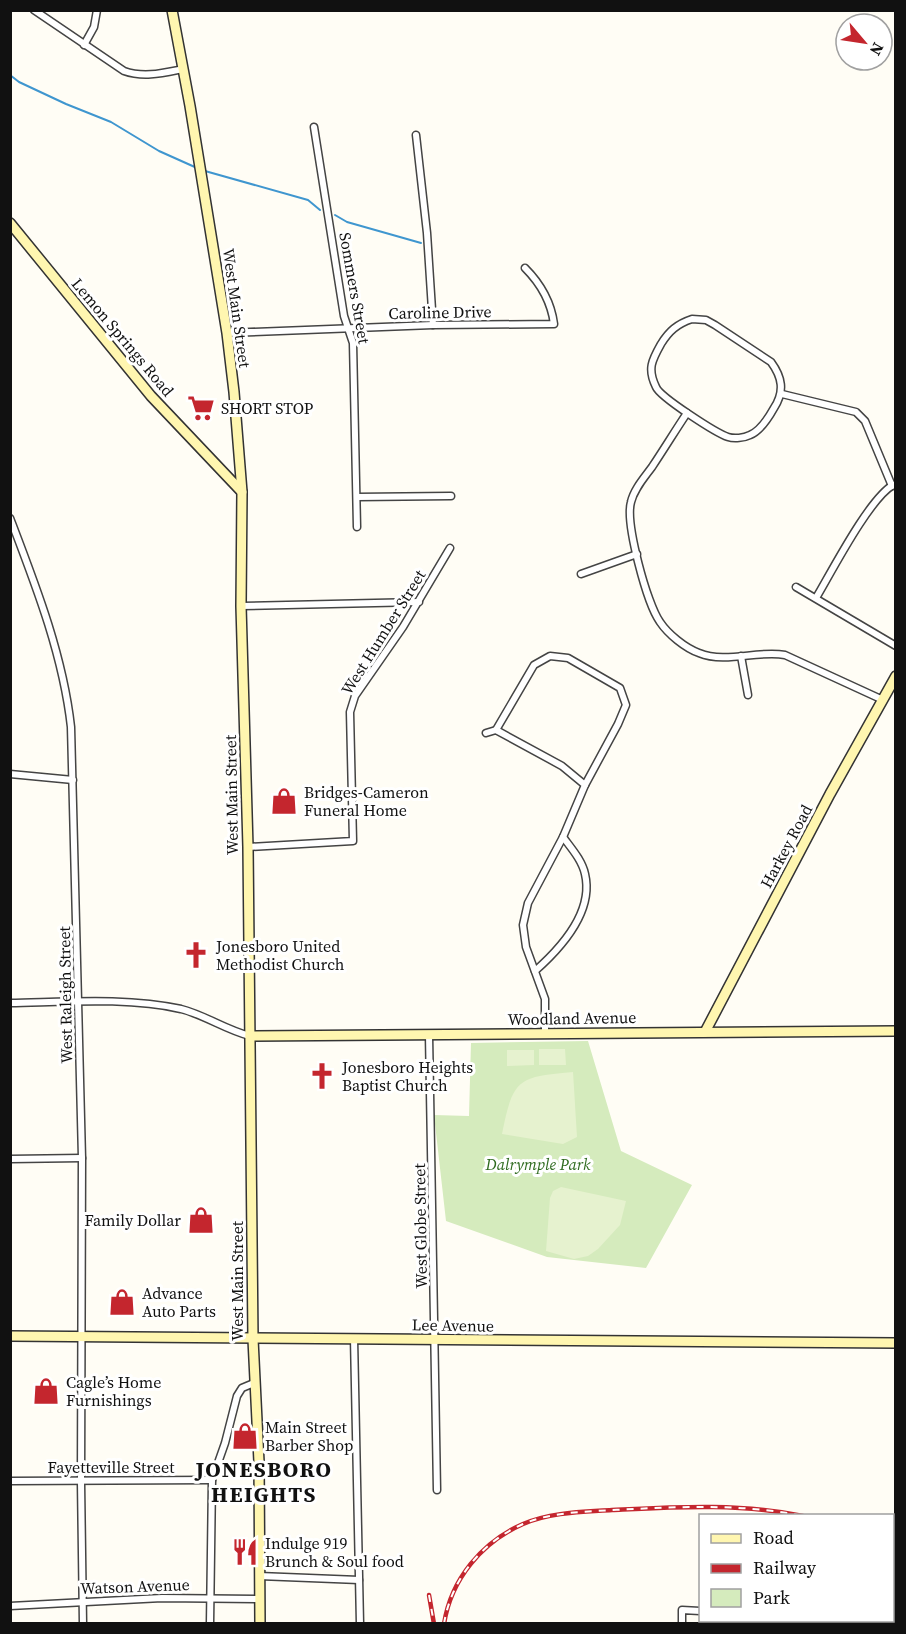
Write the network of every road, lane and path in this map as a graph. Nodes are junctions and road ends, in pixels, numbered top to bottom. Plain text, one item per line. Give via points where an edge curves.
1 (34, 10) edge
2 (97, 10) edge
3 (172, 10) edge
4 (84, 45) junction
5 (183, 69) junction
6 (314, 127) dead end
7 (416, 135) dead end
8 (10, 223) edge
9 (525, 268) dead end
10 (433, 325) junction
11 (348, 328) junction
12 (226, 333) junction
13 (782, 394) junction
14 (687, 413) junction
15 (894, 485) edge
16 (242, 492) junction
17 (451, 496) dead end
18 (357, 497) junction
19 (10, 518) edge
20 (357, 527) dead end
21 (450, 548) dead end
22 (637, 554) junction
23 (581, 574) dead end
24 (796, 587) dead end
25 (816, 598) junction
26 (419, 602) junction
27 (241, 606) junction
28 (896, 646) edge
29 (741, 656) junction
30 (896, 676) edge
31 (748, 694) dead end
32 (882, 700) junction
33 (496, 730) junction
34 (486, 733) dead end
35 (10, 774) edge
36 (73, 780) junction
37 (585, 785) junction
38 (563, 837) junction
39 (248, 847) junction
40 (535, 970) junction
41 (79, 1002) junction
42 (10, 1003) edge
43 (896, 1031) edge
44 (705, 1032) junction
45 (545, 1034) junction
46 (429, 1035) junction
47 (250, 1036) junction
48 (82, 1158) junction
49 (10, 1159) edge
50 (10, 1336) edge
51 (81, 1337) junction
52 (354, 1338) junction
53 (253, 1339) junction
54 (434, 1340) junction
55 (896, 1343) edge
56 (254, 1383) junction
57 (212, 1480) junction
58 (10, 1481) edge
59 (81, 1482) junction
60 (437, 1490) dead end
61 (260, 1576) junction
62 (359, 1580) junction
63 (211, 1598) junction
64 (260, 1599) junction
65 (83, 1601) junction
66 (10, 1606) edge
67 (699, 1611) edge
68 (83, 1623) edge
69 (210, 1623) edge
70 (260, 1623) edge
71 (360, 1623) edge
72 (682, 1623) edge

1 - 4 street
2 - 4 street via 94,27
3 - 5 street, West Main Street
4 - 5 street via 132,74
5 - 12 street, West Main Street
6 - 11 street, Sommers Street
7 - 10 street
8 - 16 street, Lemon Springs Road via 152,396
9 - 10 street, Caroline Drive via 545,293 554,324
10 - 11 street, Caroline Drive
11 - 12 street, Caroline Drive
11 - 18 street, Sommers Street via 353,343
12 - 16 street, West Main Street
13 - 14 street via 762,425 752,435 738,438 727,437
13 - 14 street via 780,377 771,362 706,320 692,319 677,323 651,360 657,390
13 - 15 street via 856,412 865,421
14 - 22 street via 631,500 629,518
15 - 25 street via 872,506
16 - 27 street, West Main Street
17 - 18 street
18 - 20 street, Sommers Street
19 - 36 street, West Raleigh Street via 61,665 68,696
21 - 26 street, West Humber Street
22 - 23 street
22 - 29 street via 653,610 666,629 688,648 702,654
24 - 25 street
25 - 28 street
26 - 27 street
26 - 39 street, West Humber Street via 355,696 350,712 353,842
27 - 39 street, West Main Street
29 - 31 street
29 - 32 street via 785,655
30 - 32 street, Harkey Road
32 - 44 street, Harkey Road
33 - 34 street
33 - 37 street via 562,766
33 - 37 street via 534,665 550,656 568,658 620,688 626,705
35 - 36 street
36 - 41 street, West Raleigh Street
37 - 38 street
38 - 40 street via 528,903 523,925
38 - 40 street via 585,872 584,903 558,950
39 - 47 street, West Main Street
40 - 45 street via 545,999
41 - 42 street
41 - 47 street via 155,1004 184,1010
41 - 48 street, West Raleigh Street
43 - 44 street, Woodland Avenue
44 - 45 street, Woodland Avenue
45 - 46 street, Woodland Avenue
46 - 47 street, Woodland Avenue
46 - 54 street, West Globe Street
47 - 53 street, West Main Street
48 - 49 street
48 - 51 street, West Raleigh Street
50 - 51 street, Lee Avenue
51 - 53 street, Lee Avenue
51 - 59 street, West Raleigh Street
52 - 53 street, Lee Avenue
52 - 54 street, Lee Avenue
52 - 62 street
53 - 56 street, West Main Street
54 - 55 street, Lee Avenue
54 - 60 street, West Globe Street
56 - 57 street via 242,1388 237,1396
56 - 61 street, West Main Street
57 - 59 street, Fayetteville Street
57 - 63 street
58 - 59 street, Fayetteville Street
59 - 65 street, West Raleigh Street
61 - 62 street
61 - 64 street, West Main Street
62 - 71 street
63 - 64 street, Watson Avenue
63 - 65 street, Watson Avenue
63 - 69 street
64 - 70 street, West Main Street
65 - 66 street, Watson Avenue
65 - 68 street, West Raleigh Street
67 - 72 street via 682,1610

